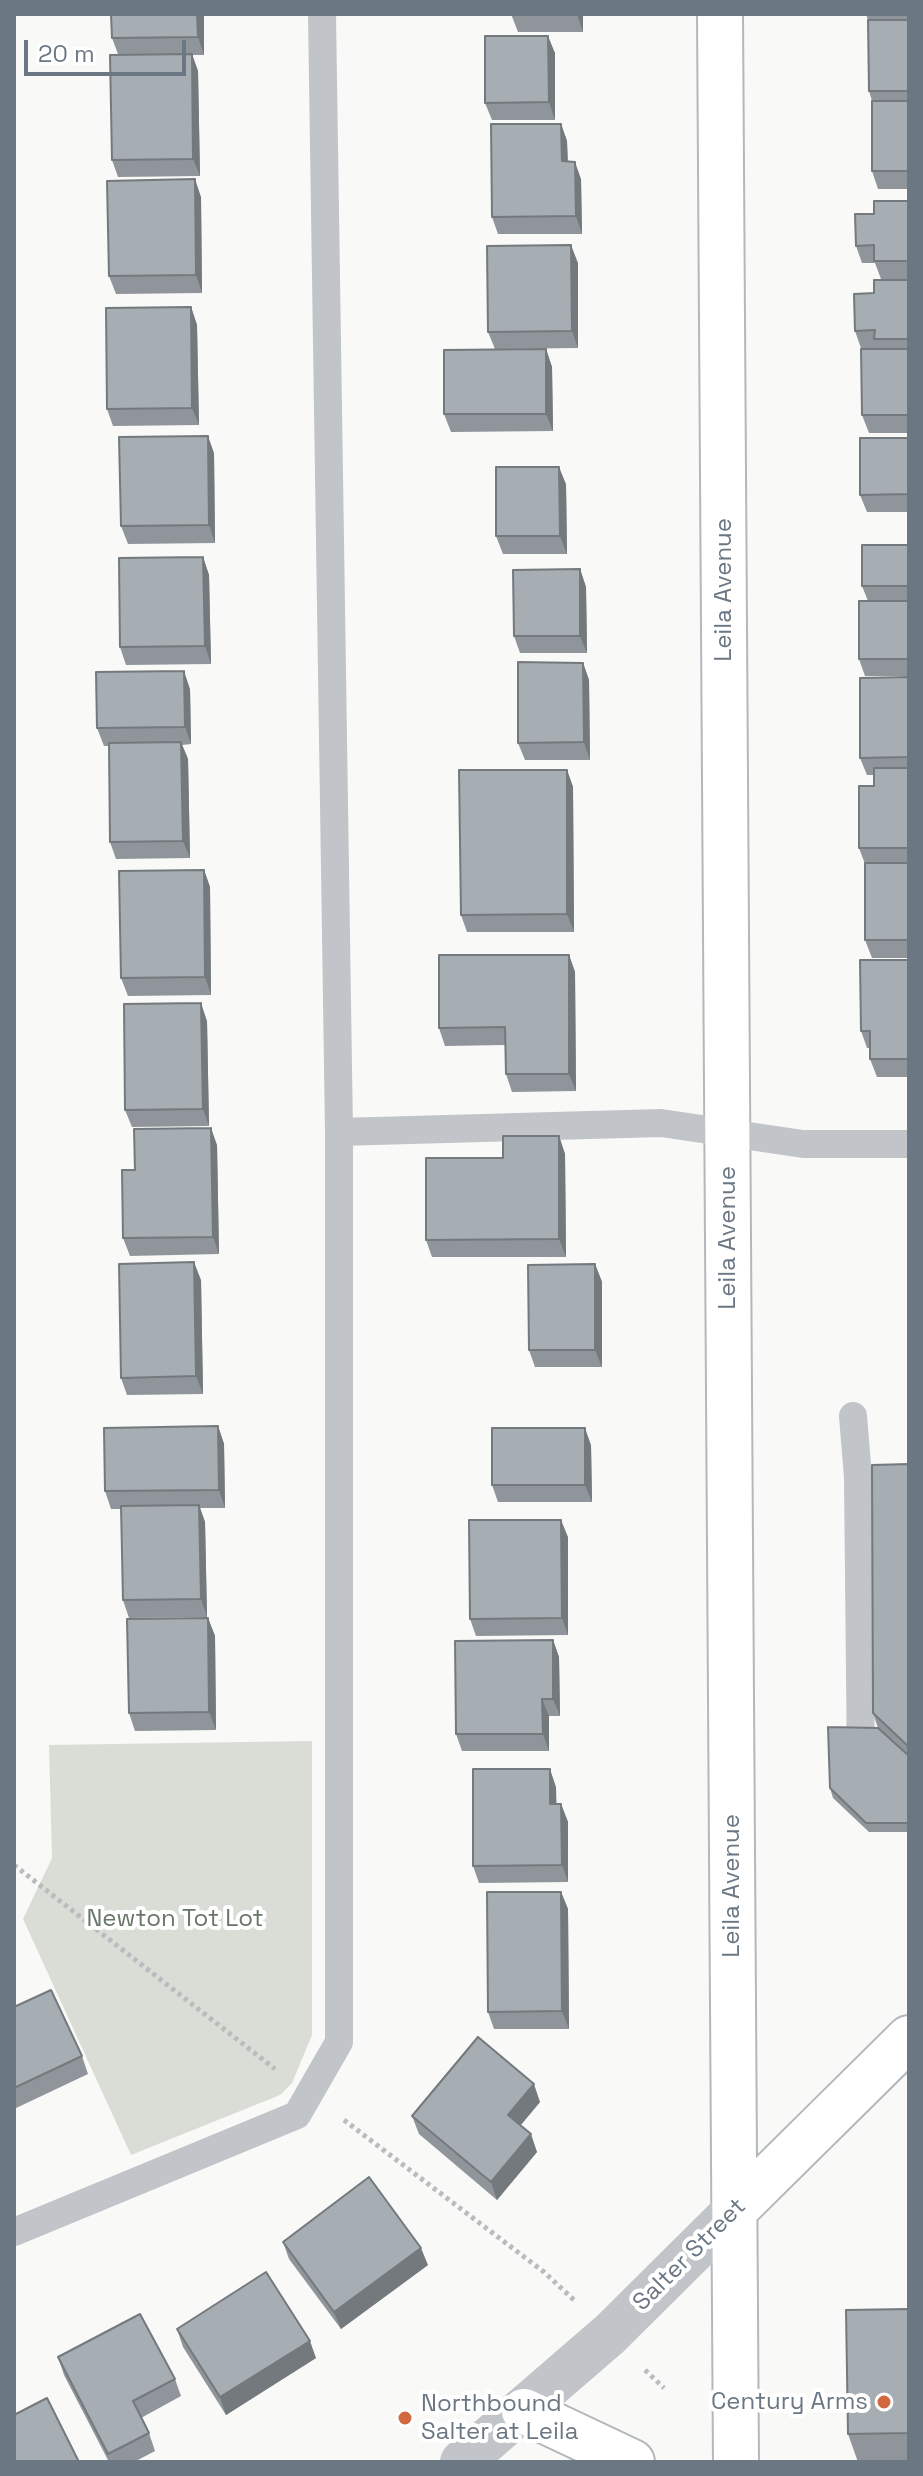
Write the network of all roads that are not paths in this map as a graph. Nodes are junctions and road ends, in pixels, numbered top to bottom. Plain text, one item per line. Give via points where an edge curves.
1 (322, 14) edge
2 (720, 14) edge
3 (339, 1132) junction
4 (727, 1132) junction
5 (909, 1144) edge
6 (853, 1416) dead end
7 (909, 1799) edge
8 (909, 2038) edge
9 (735, 2210) junction
10 (14, 2232) edge
11 (524, 2411) junction
12 (462, 2462) edge
13 (632, 2462) edge
14 (736, 2462) edge

1 - 3 lane
2 - 4 main road, Leila Avenue
3 - 4 lane via 661,1123
3 - 10 lane via 339,2042 297,2115
4 - 5 lane via 803,1144
4 - 9 main road, Leila Avenue
6 - 7 lane via 861,1772 872,1790 887,1799
8 - 9 main road, Salter Street
9 - 11 street, Salter Street
9 - 14 main road, Leila Avenue
11 - 12 street, Salter Street
11 - 13 main road

